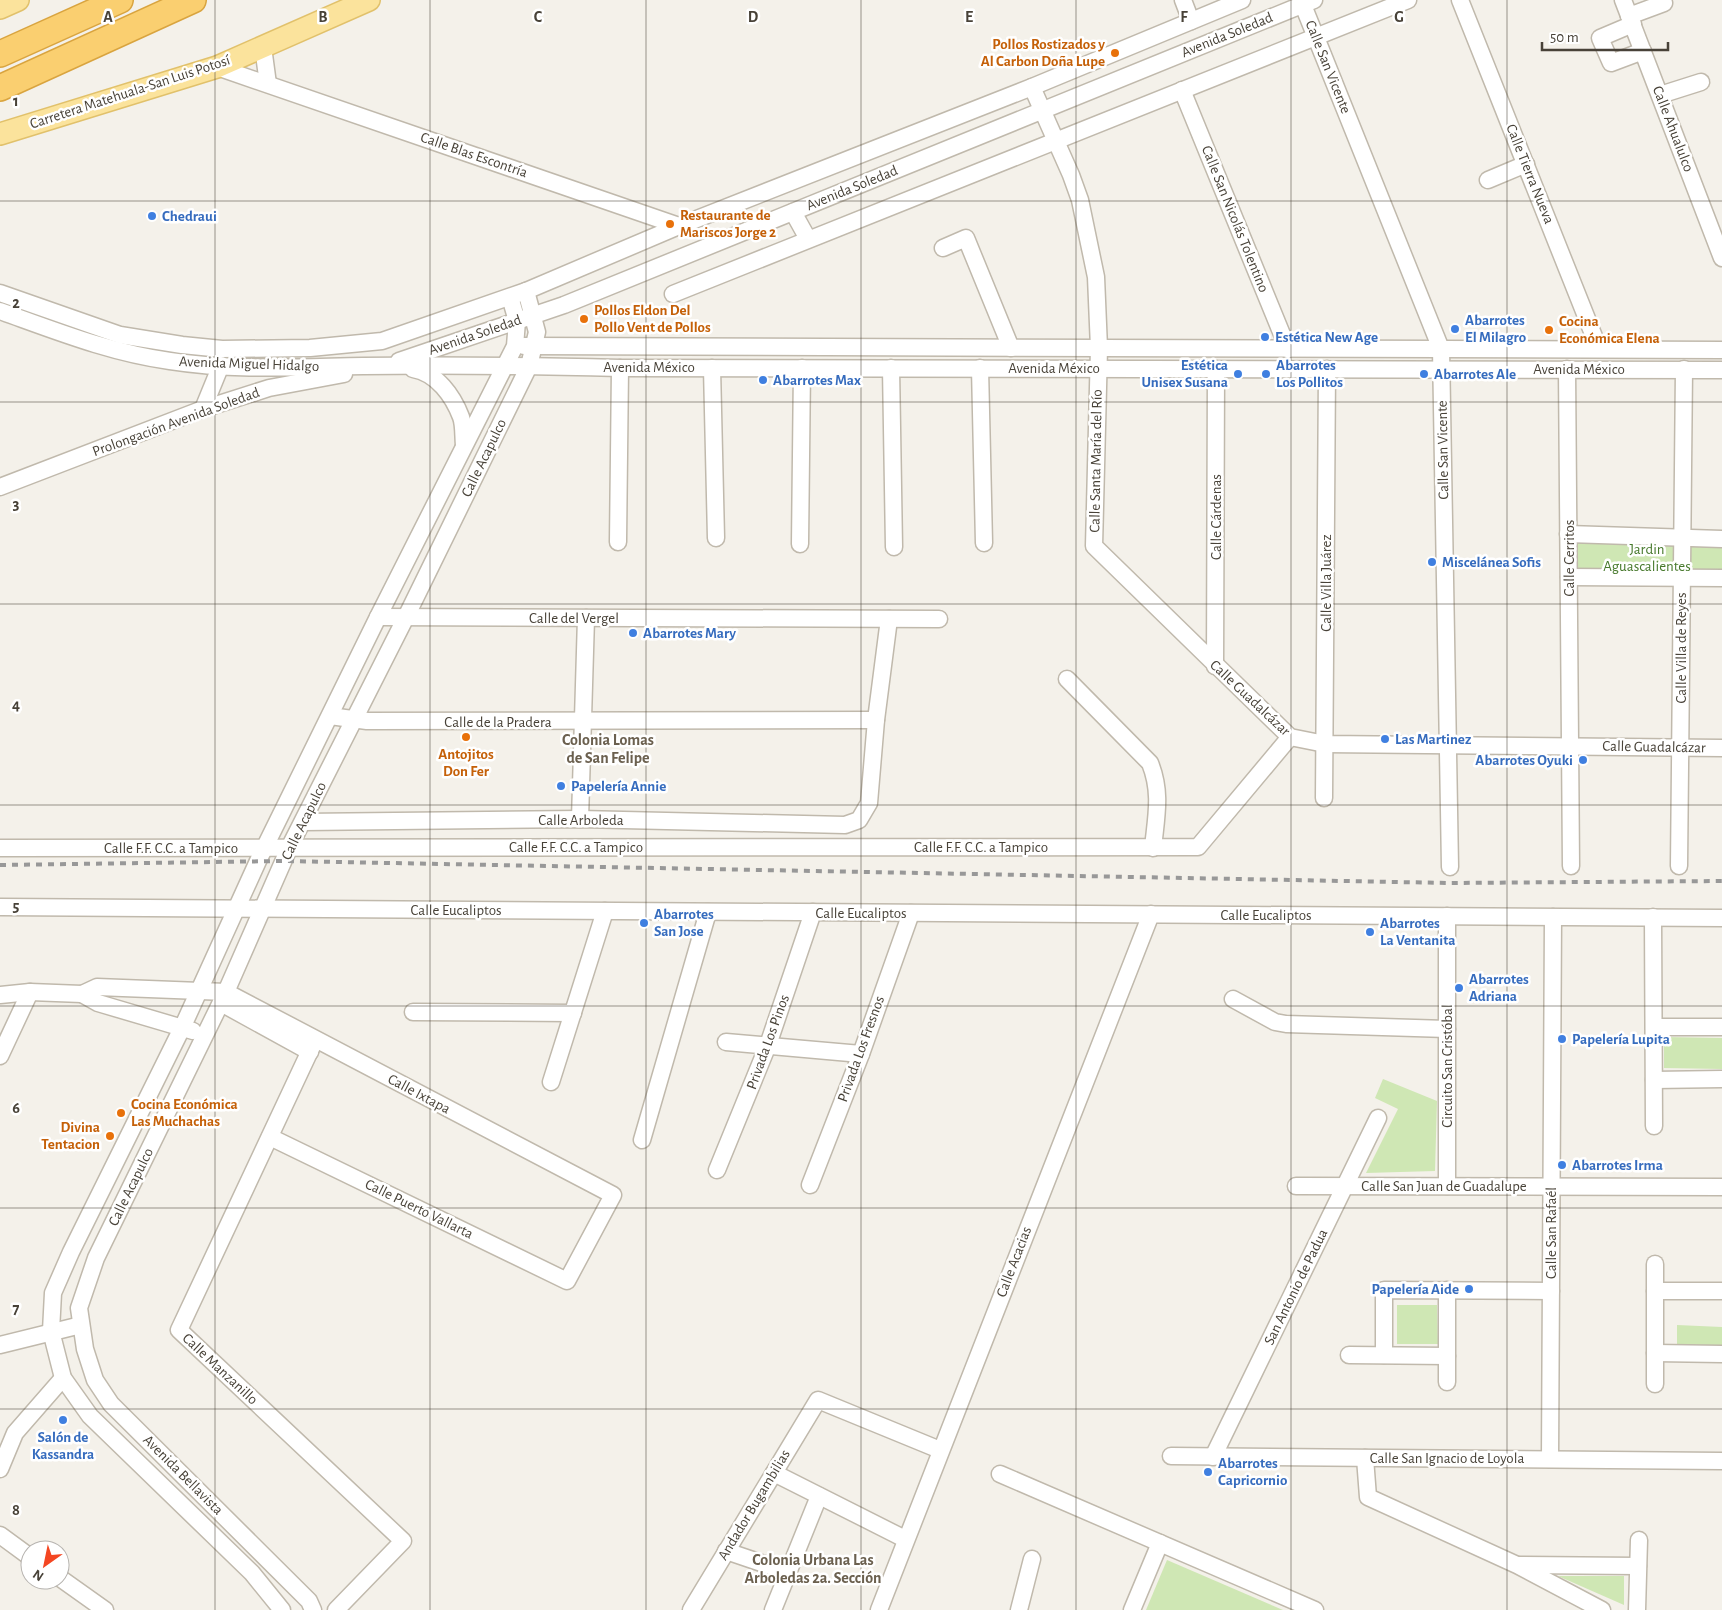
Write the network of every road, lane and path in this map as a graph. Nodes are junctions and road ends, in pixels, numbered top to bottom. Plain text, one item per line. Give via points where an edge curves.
1 (18, 0) edge
2 (120, 0) edge
3 (193, 0) edge
4 (369, 0) edge
5 (1183, 0) edge
6 (1242, 0) edge
7 (1408, 0) edge
8 (1460, 0) edge
9 (1623, 0) edge
10 (1306, 2) edge
11 (1664, 3) dead end
12 (0, 8) edge
13 (1631, 20) junction
14 (1191, 21) junction
15 (1316, 36) junction
16 (263, 47) junction
17 (1643, 51) junction
18 (0, 54) edge
19 (217, 67) junction
20 (1701, 82) dead end
21 (268, 84) junction
22 (1032, 86) junction
23 (0, 88) edge
24 (1182, 90) junction
25 (1660, 96) junction
26 (1042, 109) junction
27 (0, 134) edge
28 (1055, 140) junction
29 (1526, 164) junction
30 (1488, 180) dead end
31 (793, 212) junction
32 (679, 226) junction
33 (808, 239) junction
34 (943, 248) dead end
35 (1722, 258) edge
36 (526, 291) junction
37 (0, 293) edge
38 (673, 294) dead end
39 (510, 297) junction
40 (0, 311) edge
41 (534, 316) junction
42 (517, 321) junction
43 (382, 340) joint
44 (515, 346) junction
45 (535, 346) junction
46 (1011, 348) junction
47 (1099, 348) junction
48 (1718, 348) edge
49 (1288, 349) junction
50 (1441, 349) junction
51 (1599, 349) junction
52 (221, 365) junction
53 (506, 365) junction
54 (386, 366) junction
55 (529, 366) junction
56 (620, 368) junction
57 (712, 368) junction
58 (802, 368) junction
59 (891, 368) junction
60 (980, 368) junction
61 (1098, 368) junction
62 (1216, 369) junction
63 (1327, 369) junction
64 (1441, 369) junction
65 (1567, 369) junction
66 (1684, 370) junction
67 (1722, 370) edge
68 (203, 409) junction
69 (464, 445) junction
70 (0, 487) edge
71 (1568, 534) junction
72 (716, 538) dead end
73 (1682, 538) junction
74 (1722, 539) edge
75 (618, 542) dead end
76 (984, 543) dead end
77 (800, 544) dead end
78 (1094, 546) joint
79 (894, 547) dead end
80 (1569, 577) junction
81 (1682, 578) junction
82 (1722, 578) edge
83 (378, 617) junction
84 (406, 618) junction
85 (586, 618) junction
86 (889, 619) junction
87 (940, 619) dead end
88 (1215, 666) junction
89 (1067, 679) dead end
90 (330, 716) junction
91 (355, 719) junction
92 (876, 720) junction
93 (582, 722) junction
94 (1290, 737) junction
95 (1325, 744) junction
96 (1448, 745) junction
97 (1570, 746) junction
98 (1680, 747) junction
99 (1722, 748) edge
100 (1324, 798) dead end
101 (580, 820) junction
102 (303, 822) junction
103 (290, 846) junction
104 (0, 848) edge
105 (265, 848) junction
106 (1153, 848) junction
107 (1450, 866) dead end
108 (1571, 866) dead end
109 (1679, 866) dead end
110 (0, 907) edge
111 (238, 908) junction
112 (264, 909) junction
113 (605, 911) junction
114 (708, 912) junction
115 (813, 912) junction
116 (911, 913) junction
117 (1151, 914) junction
118 (1447, 916) junction
119 (1553, 917) junction
120 (1654, 917) junction
121 (1722, 918) edge
122 (136, 988) junction
123 (199, 991) junction
124 (30, 992) junction
125 (82, 994) junction
126 (0, 995) edge
127 (224, 998) junction
128 (1233, 999) dead end
129 (134, 1012) junction
130 (413, 1012) dead end
131 (573, 1013) junction
132 (183, 1026) junction
133 (1722, 1026) edge
134 (1654, 1027) junction
135 (1447, 1029) junction
136 (205, 1036) junction
137 (726, 1042) dead end
138 (768, 1045) junction
139 (313, 1046) junction
140 (861, 1054) junction
141 (0, 1056) edge
142 (1722, 1079) edge
143 (1654, 1080) junction
144 (551, 1082) dead end
145 (1378, 1118) dead end
146 (1654, 1126) dead end
147 (270, 1137) junction
148 (642, 1140) dead end
149 (717, 1170) dead end
150 (810, 1185) dead end
151 (1296, 1186) dead end
152 (1345, 1186) junction
153 (1447, 1186) junction
154 (1551, 1187) junction
155 (1722, 1187) edge
156 (1655, 1264) dead end
157 (567, 1281) joint
158 (1447, 1290) junction
159 (1551, 1291) junction
160 (1655, 1291) junction
161 (1722, 1291) edge
162 (81, 1325) junction
163 (51, 1331) junction
164 (0, 1345) edge
165 (1655, 1353) junction
166 (1722, 1354) edge
167 (1349, 1355) dead end
168 (1384, 1355) junction
169 (1448, 1356) junction
170 (63, 1378) junction
171 (1447, 1382) dead end
172 (1655, 1384) dead end
173 (940, 1450) junction
174 (1171, 1456) dead end
175 (1213, 1457) junction
176 (1365, 1458) junction
177 (1550, 1459) junction
178 (1722, 1461) edge
179 (0, 1469) edge
180 (774, 1473) junction
181 (1000, 1474) dead end
182 (819, 1496) junction
183 (210, 1502) junction
184 (194, 1518) junction
185 (0, 1536) edge
186 (906, 1539) junction
187 (1639, 1540) dead end
188 (1160, 1543) junction
189 (20, 1550) edge
190 (726, 1551) junction
191 (1032, 1559) dead end
192 (1517, 1564) junction
193 (1638, 1566) junction
194 (788, 1572) junction
195 (70, 1585) edge
196 (105, 1610) edge
197 (282, 1610) edge
198 (313, 1610) edge
199 (336, 1610) edge
200 (691, 1610) edge
201 (773, 1610) edge
202 (879, 1610) edge
203 (1019, 1610) edge
204 (1132, 1610) edge
205 (1315, 1610) edge
206 (1602, 1610) edge
207 (1637, 1610) edge

1 - 12 main road
2 - 18 highway
3 - 23 highway
4 - 16 main road, Carretera Matehuala-San Luis Potosí
5 - 14 street
6 - 14 street, Avenida Soledad
7 - 15 street
8 - 29 street, Calle Tierra Nueva
9 - 13 street, Calle Ahualulco
10 - 15 street, Calle San Vicente
10 - 26 street, Avenida Soledad
11 - 13 street
13 - 17 street, Calle Ahualulco
13 - 17 street via 1600,38 1611,64
14 - 22 street, Avenida Soledad
15 - 24 street
15 - 50 street, Calle San Vicente
16 - 19 main road, Carretera Matehuala-San Luis Potosí
16 - 21 street
17 - 25 street, Calle Ahualulco
19 - 21 street, Calle Blas Escontría
19 - 27 main road, Carretera Matehuala-San Luis Potosí
20 - 25 street
21 - 32 street, Calle Blas Escontría
22 - 26 street, Calle Santa María del Río
22 - 32 street, Avenida Soledad
24 - 28 street
24 - 49 street, Calle San Nicolás Tolentino
25 - 35 street, Calle Ahualulco
26 - 28 street, Calle Santa María del Río
26 - 31 street, Avenida Soledad
28 - 33 street
28 - 47 street, Calle Santa María del Río via 1071,175 1090,240 1099,308
29 - 30 street
29 - 51 street, Calle Tierra Nueva
31 - 33 street
31 - 41 street, Avenida Soledad
32 - 36 street, Avenida Soledad
33 - 38 street
34 - 46 street via 966,238
36 - 39 street, Avenida Soledad
36 - 41 street, Calle Acapulco
37 - 43 street, Avenida Miguel Hidalgo via 120,335 182,346 310,348
39 - 42 street, Calle Acapulco
39 - 43 street, Avenida Soledad
40 - 52 street, Avenida Miguel Hidalgo via 119,351 170,361
41 - 42 street, Avenida Soledad
41 - 45 street, Calle Acapulco
42 - 44 street, Calle Acapulco
42 - 54 street, Avenida Soledad
44 - 45 street, Avenida México
44 - 53 street, Calle Acapulco
45 - 46 street, Avenida México
45 - 55 street, Calle Acapulco
46 - 47 street, Avenida México
47 - 49 street, Avenida México
47 - 61 street, Calle Santa María del Río
48 - 51 street, Avenida México
49 - 50 street, Avenida México
50 - 51 street, Avenida México
50 - 64 street, Calle San Vicente
52 - 54 street, Avenida Miguel Hidalgo
52 - 68 street
53 - 54 street, Avenida México
53 - 55 street, Avenida México
53 - 69 street, Calle Acapulco
54 - 68 street, Prolongación Avenida Soledad via 269,388
54 - 69 street via 423,371 443,385 462,418
55 - 56 street, Avenida México
55 - 84 street, Calle Acapulco
56 - 57 street, Avenida México
56 - 75 street
57 - 58 street, Avenida México
57 - 72 street
58 - 59 street, Avenida México
58 - 77 street
59 - 60 street, Avenida México
59 - 79 street
60 - 61 street, Avenida México
60 - 76 street
61 - 62 street, Avenida México
61 - 78 street, Calle Santa María del Río
62 - 63 street, Avenida México
62 - 88 street, Calle Cárdenas
63 - 64 street, Avenida México
63 - 95 street, Calle Villa Juárez
64 - 65 street, Avenida México
64 - 96 street, Calle San Vicente
65 - 66 street, Avenida México
65 - 71 street, Calle Cerritos
66 - 67 street, Avenida México
66 - 73 street, Calle Villa de Reyes
68 - 70 street, Prolongación Avenida Soledad
69 - 83 street, Calle Acapulco
71 - 73 street
71 - 80 street, Calle Cerritos
73 - 74 street
73 - 81 street, Calle Villa de Reyes
78 - 88 street, Calle Guadalcázar
80 - 81 street
80 - 97 street, Calle Cerritos
81 - 82 street
81 - 98 street, Calle Villa de Reyes
83 - 84 street, Calle del Vergel
83 - 90 street, Calle Acapulco
84 - 85 street, Calle del Vergel
84 - 91 street, Calle Acapulco
85 - 86 street, Calle del Vergel
85 - 93 street
86 - 87 street, Calle del Vergel
86 - 92 street
88 - 94 street, Calle Guadalcázar
89 - 106 street via 1150,763 1159,793
90 - 91 street, Calle de la Pradera
90 - 105 street, Calle Acapulco
91 - 93 street, Calle de la Pradera
91 - 102 street, Calle Acapulco
92 - 93 street, Calle de la Pradera
92 - 101 street, Calle Arboleda via 868,803 859,820 845,825
93 - 101 street
94 - 95 street, Calle Guadalcázar
94 - 106 street, Calle F.F. C.C. a Tampico via 1198,847
95 - 96 street, Calle Guadalcázar
95 - 100 street, Calle Villa Juárez
96 - 97 street, Calle Guadalcázar
96 - 107 street, Calle San Vicente
97 - 98 street, Calle Guadalcázar
97 - 108 street, Calle Cerritos
98 - 99 street, Calle Guadalcázar
98 - 109 street, Calle Villa de Reyes
101 - 102 street, Calle Arboleda
102 - 103 street, Calle Acapulco
103 - 105 street, Calle F.F. C.C. a Tampico
103 - 106 street, Calle F.F. C.C. a Tampico
103 - 112 street, Calle Acapulco
104 - 105 street, Calle F.F. C.C. a Tampico
105 - 111 street, Calle Acapulco
110 - 111 street, Calle Eucaliptos
111 - 112 street, Calle Eucaliptos
111 - 123 street, Calle Acapulco
112 - 113 street, Calle Eucaliptos
112 - 127 street, Calle Acapulco
113 - 114 street, Calle Eucaliptos
113 - 131 street
114 - 115 street, Calle Eucaliptos
114 - 148 street
115 - 116 street, Calle Eucaliptos
115 - 138 street, Privada Los Pinos
116 - 117 street, Calle Eucaliptos
116 - 140 street, Privada Los Fresnos
117 - 118 street, Calle Eucaliptos
117 - 173 street, Calle Acacias
118 - 119 street, Calle Eucaliptos
118 - 135 street, Circuito San Cristóbal
119 - 120 street, Calle Eucaliptos
119 - 154 street, Calle San Rafaél
120 - 121 street, Calle Eucaliptos
120 - 134 street
122 - 123 street
122 - 125 street via 97,987
122 - 129 street
123 - 127 street
123 - 132 street, Calle Acapulco
124 - 125 street
124 - 126 street
124 - 141 street
125 - 129 street via 98,1003
127 - 136 street, Calle Acapulco
127 - 139 street, Calle Ixtapa
128 - 135 street via 1275,1022 1286,1024
129 - 132 street
130 - 131 street
131 - 144 street
132 - 136 street
132 - 163 street, Calle Acapulco via 53,1293
133 - 134 street
134 - 143 street
135 - 153 street, Circuito San Cristóbal
136 - 162 street, Calle Acapulco via 96,1258 79,1308
137 - 138 street
138 - 140 street
138 - 149 street, Privada Los Pinos
139 - 147 street, Calle Manzanillo
139 - 157 street, Calle Ixtapa via 613,1195
140 - 150 street, Privada Los Fresnos
142 - 143 street
143 - 146 street
145 - 152 street, San Antonio de Padua
147 - 157 street, Calle Puerto Vallarta
147 - 199 street, Calle Manzanillo via 178,1330 403,1540
151 - 152 street, Calle San Juan de Guadalupe
152 - 153 street, Calle San Juan de Guadalupe
152 - 175 street, San Antonio de Padua
153 - 154 street, Calle San Juan de Guadalupe
154 - 155 street, Calle San Juan de Guadalupe
154 - 159 street, Calle San Rafaél
156 - 160 street
158 - 159 street
158 - 168 street via 1384,1290
158 - 169 street
159 - 177 street, Calle San Rafaél
160 - 161 street
160 - 165 street
162 - 163 street
162 - 183 street, Avenida Bellavista via 84,1349 95,1380 111,1404
163 - 164 street
163 - 170 street, Avenida Bellavista
165 - 166 street
165 - 172 street
167 - 168 street
168 - 169 street
169 - 171 street
170 - 179 street via 15,1432
170 - 184 street, Avenida Bellavista via 90,1416
173 - 180 street, Andador Bugambilias via 818,1400
173 - 186 street, Calle Acacias
174 - 175 street, Calle San Ignacio de Loyola
175 - 176 street, Calle San Ignacio de Loyola
176 - 177 street, Calle San Ignacio de Loyola
176 - 192 street via 1368,1497
177 - 178 street, Calle San Ignacio de Loyola
180 - 182 street
180 - 190 street, Andador Bugambilias
181 - 188 street
182 - 186 street
182 - 194 street
183 - 184 street
183 - 198 street, Avenida Bellavista via 309,1601
184 - 197 street, Avenida Bellavista via 252,1573
185 - 189 street
186 - 202 street, Calle Acacias
187 - 193 street
188 - 204 street
188 - 205 street
190 - 194 street
190 - 200 street, Andador Bugambilias
191 - 203 street
192 - 193 street
192 - 206 street
193 - 207 street
194 - 201 street
195 - 196 street

